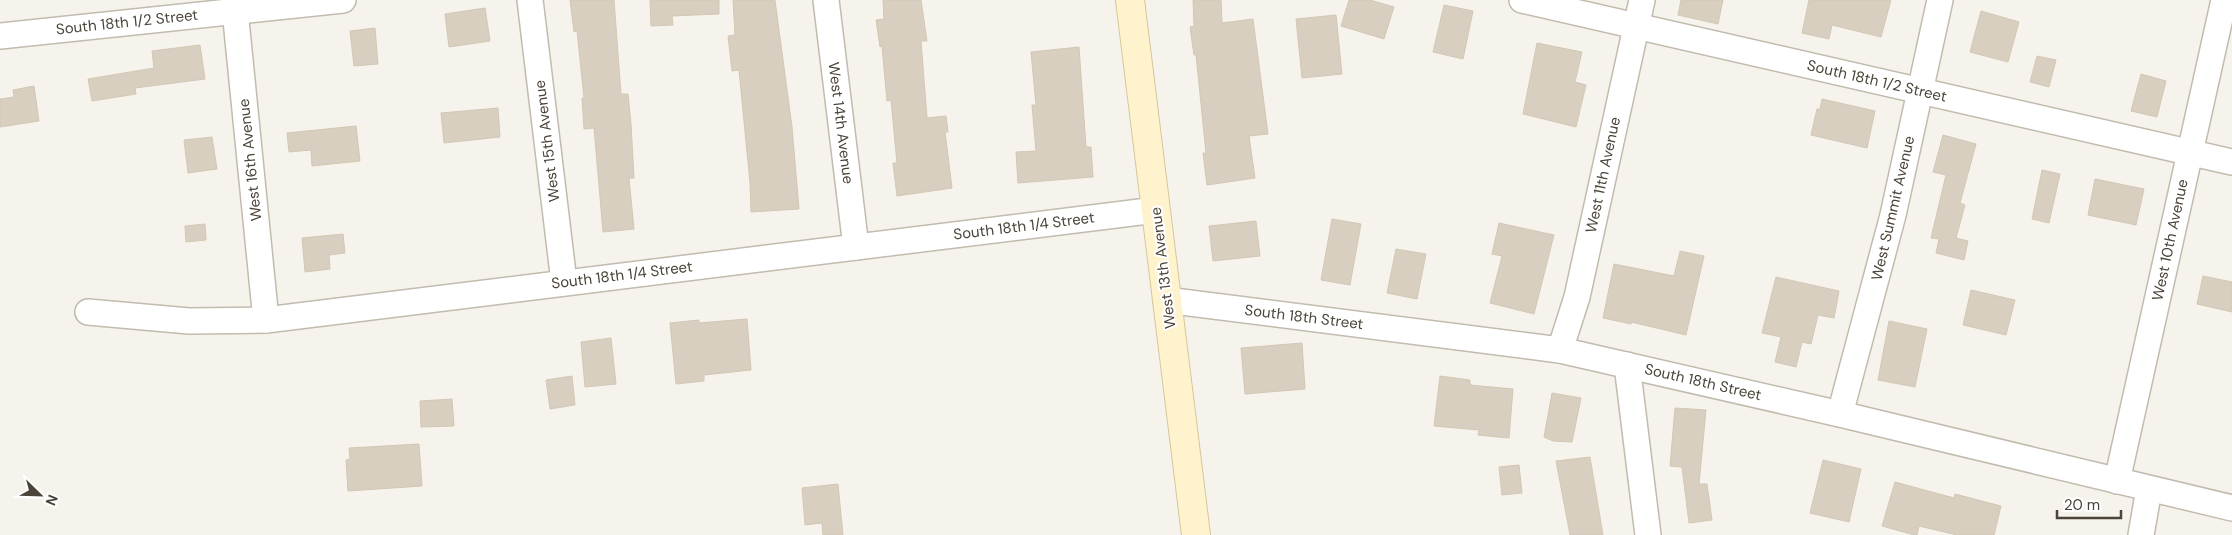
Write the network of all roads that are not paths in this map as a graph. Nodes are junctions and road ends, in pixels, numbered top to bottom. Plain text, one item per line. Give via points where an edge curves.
1 (343, 0) edge
2 (530, 0) edge
3 (826, 0) edge
4 (1130, 0) edge
5 (1522, 0) edge
6 (1642, 0) edge
7 (1940, 0) edge
8 (2224, 0) edge
9 (235, 6) edge
10 (1636, 26) junction
11 (0, 36) edge
12 (1920, 91) junction
13 (2189, 152) junction
14 (2232, 162) edge
15 (1156, 210) junction
16 (856, 246) junction
17 (564, 282) junction
18 (1166, 300) junction
19 (88, 312) dead end
20 (266, 320) junction
21 (1560, 350) junction
22 (1627, 365) junction
23 (1840, 414) junction
24 (2117, 481) junction
25 (2149, 489) junction
26 (2232, 508) edge
27 (1196, 535) edge
28 (1648, 535) edge
29 (2141, 535) edge

1 - 9 street, South 18th 1/2 Street
2 - 17 street, West 15th Avenue
3 - 16 street, West 14th Avenue
4 - 15 street, West 13th Avenue
5 - 10 street, South 18th 1/2 Street
6 - 10 street, West 11th Avenue
7 - 12 street, West Summit Avenue
8 - 13 street, West 10th Avenue
9 - 11 street, South 18th 1/2 Street
9 - 20 street, West 16th Avenue
10 - 12 street, South 18th 1/2 Street
10 - 21 street, West 11th Avenue via 1577,297
12 - 13 street, South 18th 1/2 Street
12 - 23 street, West Summit Avenue via 1893,215
13 - 14 street, South 18th 1/2 Street
13 - 24 street, West 10th Avenue
15 - 16 street, South 18th 1/4 Street
15 - 18 street, West 13th Avenue
16 - 17 street, South 18th 1/4 Street
17 - 20 street, South 18th 1/4 Street
18 - 21 street, South 18th Street
18 - 27 street, West 13th Avenue
19 - 20 street, South 18th 1/4 Street via 189,321
21 - 22 street, South 18th Street
22 - 23 street, South 18th Street
22 - 28 street
23 - 24 street, South 18th Street
24 - 25 street, South 18th Street
25 - 26 street, South 18th Street
25 - 29 street

